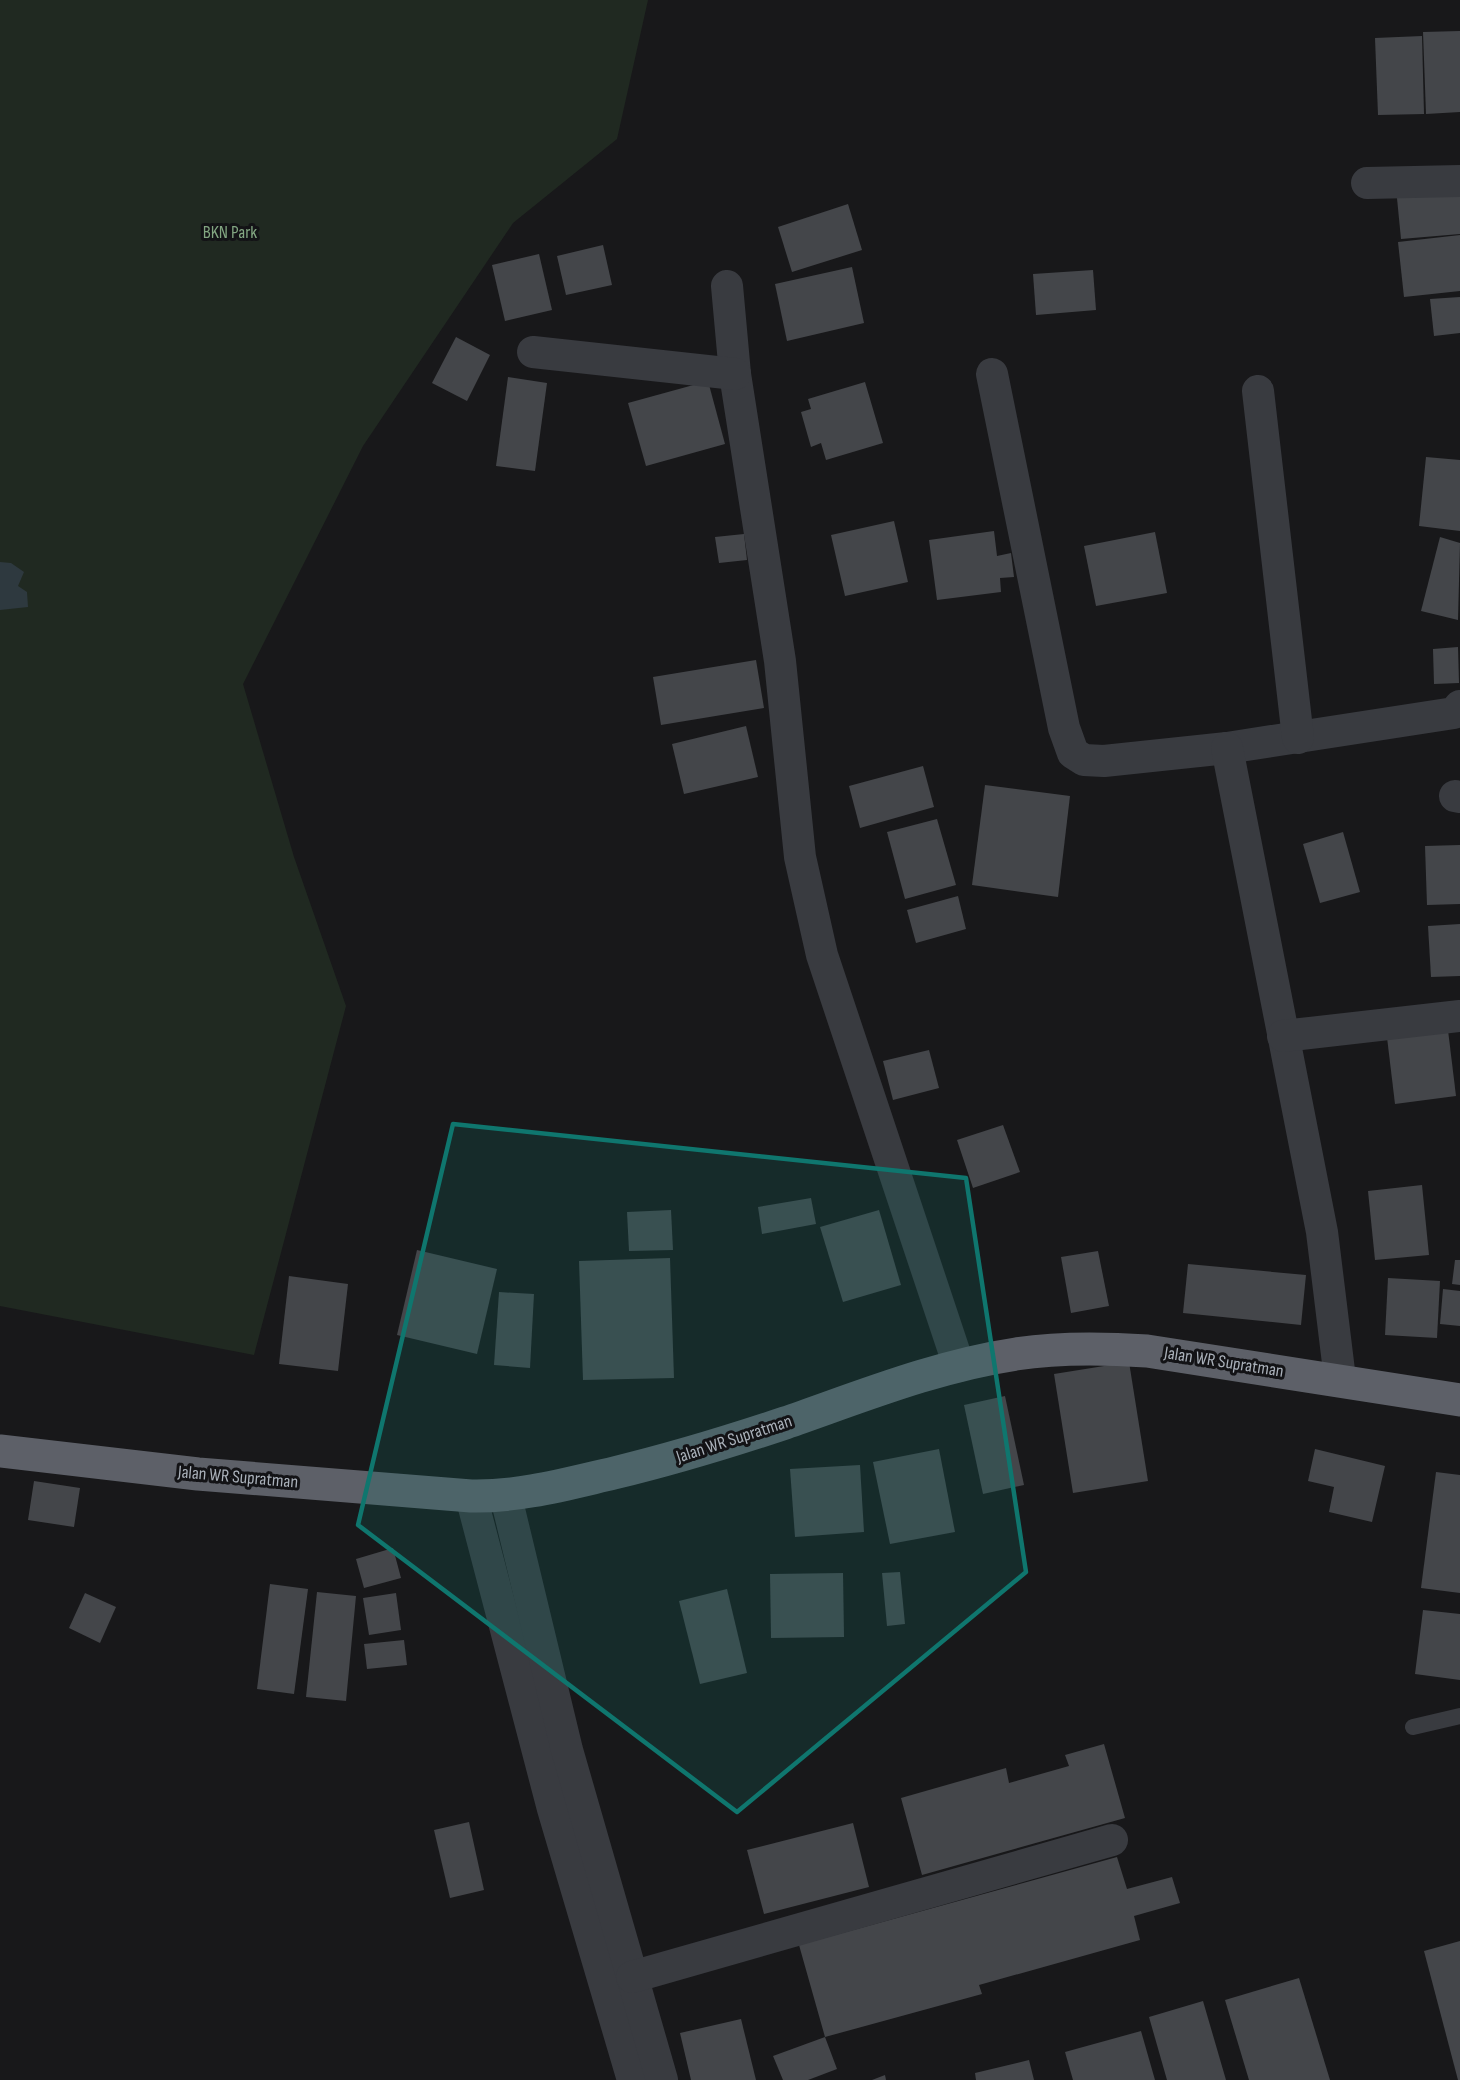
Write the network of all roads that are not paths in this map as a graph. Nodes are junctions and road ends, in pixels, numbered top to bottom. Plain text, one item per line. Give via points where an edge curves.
1 (1460, 181) edge
2 (1367, 183) dead end
3 (727, 286) dead end
4 (533, 352) dead end
5 (735, 374) junction
6 (992, 375) dead end
7 (1258, 391) dead end
8 (1460, 706) edge
9 (1298, 738) junction
10 (1227, 748) junction
11 (1460, 1016) edge
12 (1283, 1036) junction
13 (959, 1366) junction
14 (1340, 1379) junction
15 (1460, 1400) edge
16 (0, 1451) edge
17 (471, 1496) junction
18 (506, 1497) junction
19 (1460, 1716) edge
20 (1413, 1727) dead end
21 (1112, 1840) dead end
22 (632, 1977) junction
23 (633, 2080) edge
24 (662, 2080) edge

1 - 2 street
3 - 5 street
4 - 5 street
5 - 13 street via 780,661 800,857 822,955
6 - 10 street via 1064,728 1074,753 1084,760 1104,761
7 - 9 street
8 - 9 street via 1454,713
9 - 10 street
10 - 12 street
11 - 12 street
12 - 14 street via 1322,1232
13 - 14 highway, Jalan WR Supratman via 1014,1354 1103,1348
13 - 18 highway, Jalan WR Supratman via 895,1383 670,1460
14 - 15 highway, Jalan WR Supratman
16 - 17 highway, Jalan WR Supratman via 198,1474
17 - 18 highway, Jalan WR Supratman
17 - 23 street via 553,1809
18 - 22 street via 567,1750
19 - 20 lane
21 - 22 street
22 - 24 street

